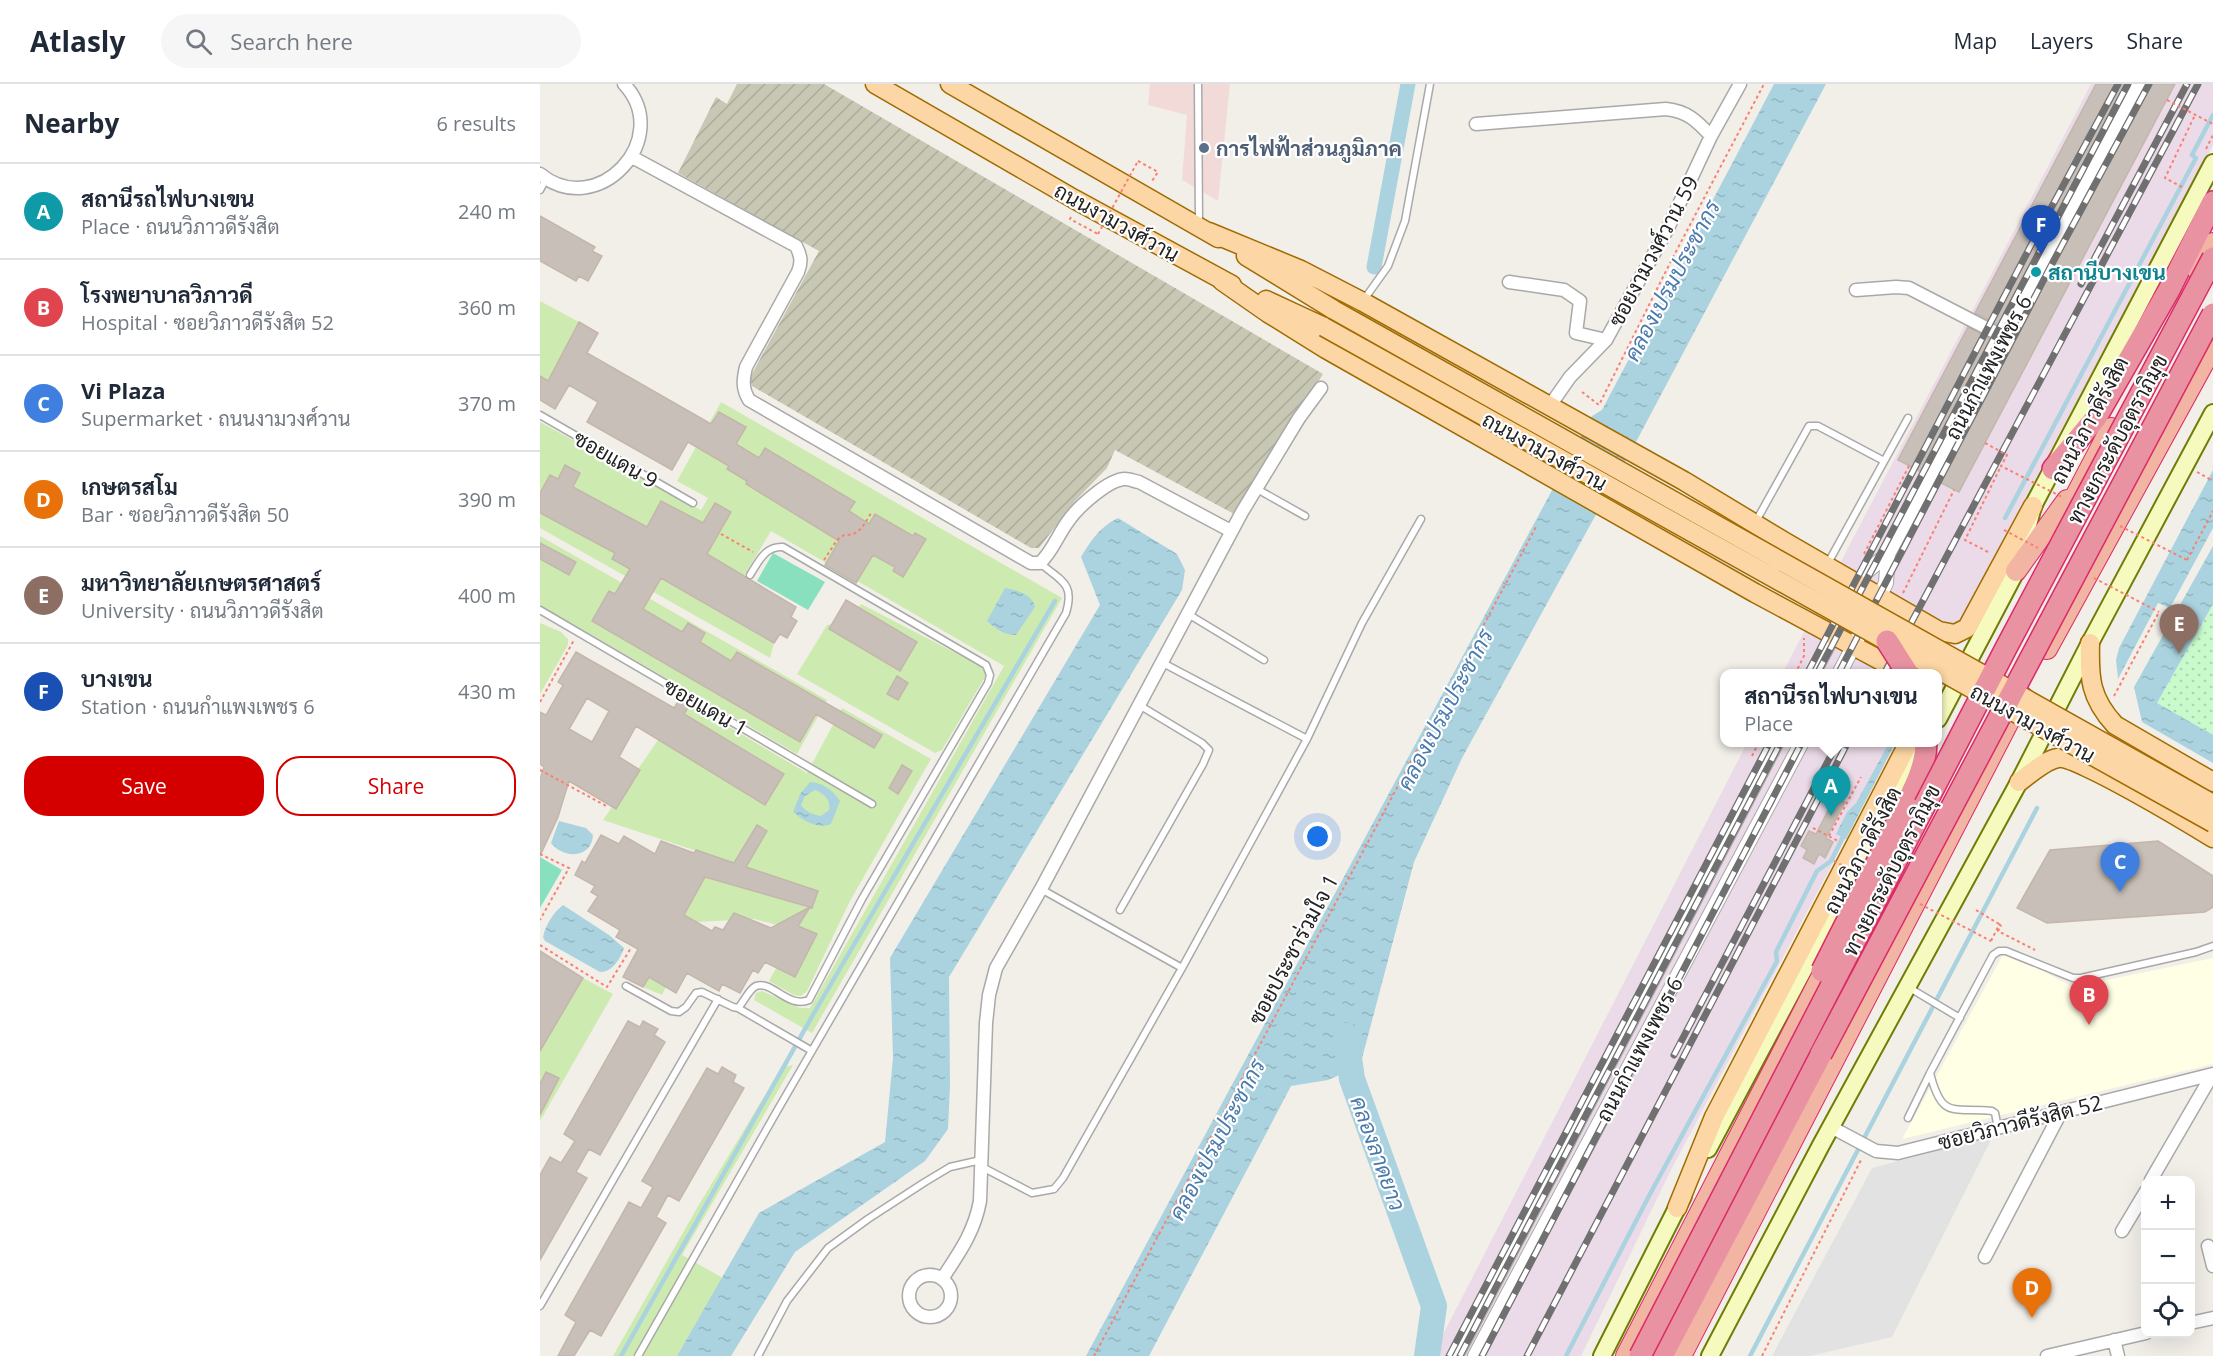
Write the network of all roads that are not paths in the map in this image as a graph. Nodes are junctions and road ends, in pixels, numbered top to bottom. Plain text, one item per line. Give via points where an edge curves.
1 (624, 84) edge
2 (875, 84) edge
3 (950, 84) edge
4 (1198, 84) edge
5 (1430, 84) edge
6 (1740, 84) edge
7 (2138, 84) edge
8 (1476, 124) dead end
9 (1711, 136) junction
10 (632, 157) junction
11 (2208, 158) edge
12 (542, 181) edge
13 (2213, 202) edge
14 (1204, 230) junction
15 (2213, 243) edge
16 (2213, 258) edge
17 (1222, 281) junction
18 (1509, 282) dead end
19 (1856, 290) dead end
20 (1363, 302) junction
21 (2213, 314) edge
22 (2004, 337) junction
23 (1606, 340) junction
24 (2213, 346) edge
25 (1321, 388) dead end
26 (1549, 406) junction
27 (2213, 413) edge
28 (540, 415) edge
29 (1908, 418) dead end
30 (1884, 461) junction
31 (2053, 469) junction
32 (2086, 475) junction
33 (1256, 488) junction
34 (2029, 498) junction
35 (693, 503) dead end
36 (1305, 516) dead end
37 (1421, 519) dead end
38 (1755, 524) junction
39 (1232, 531) junction
40 (1785, 542) junction
41 (1888, 554) junction
42 (1040, 563) junction
43 (1826, 566) junction
44 (2016, 571) junction
45 (750, 575) dead end
46 (1859, 585) junction
47 (1755, 593) junction
48 (1879, 596) junction
49 (540, 610) edge
50 (1187, 613) junction
51 (1833, 636) junction
52 (1887, 641) junction
53 (2090, 643) junction
54 (1853, 646) junction
55 (1264, 660) dead end
56 (1161, 662) junction
57 (1816, 669) edge
58 (1842, 669) edge
59 (1893, 669) edge
60 (1905, 669) edge
61 (1937, 669) edge
62 (1942, 672) edge
63 (1138, 705) junction
64 (1942, 711) edge
65 (2115, 725) junction
66 (1307, 739) junction
67 (1774, 747) edge
68 (1799, 747) edge
69 (1906, 747) edge
70 (1922, 747) edge
71 (1926, 747) edge
72 (2103, 776) junction
73 (2019, 782) junction
74 (2213, 782) edge
75 (872, 804) dead end
76 (2213, 804) edge
77 (2213, 823) edge
78 (2213, 838) edge
79 (1041, 889) junction
80 (1120, 910) dead end
81 (2213, 946) edge
82 (1182, 968) junction
83 (626, 986) dead end
84 (1907, 987) junction
85 (718, 999) junction
86 (738, 1008) junction
87 (1960, 1018) junction
88 (812, 1051) junction
89 (1930, 1073) junction
90 (2212, 1074) edge
91 (2061, 1112) junction
92 (1908, 1118) dead end
93 (1831, 1127) junction
94 (1998, 1128) junction
95 (981, 1164) junction
96 (2153, 1176) edge
97 (2141, 1198) edge
98 (1677, 1209) junction
99 (2122, 1231) dead end
100 (2208, 1246) dead end
101 (1985, 1257) dead end
102 (2213, 1266) edge
103 (942, 1279) dead end
104 (540, 1306) edge
105 (2213, 1318) edge
106 (2195, 1322) edge
107 (2141, 1334) edge
108 (2114, 1340) junction
109 (638, 1356) edge
110 (758, 1356) edge
111 (1456, 1356) edge
112 (1475, 1356) edge
113 (1602, 1356) edge
114 (1626, 1356) edge
115 (1639, 1356) edge
116 (1662, 1356) edge
117 (1681, 1356) edge
118 (1710, 1356) edge
119 (2047, 1356) edge
120 (2118, 1356) edge

1 - 10 street via 636,102 641,121
2 - 17 main road, ถนนงามวงศ์วาน
3 - 14 main road, ถนนงามวงศ์วาน
4 - 14 lane
5 - 20 lane via 1405,221 1388,266
6 - 9 street, ซอยงามวงศ์วาน 59
7 - 22 street, ถนนกำแพงเพชร 6
8 - 9 street via 1666,109 1692,117
9 - 23 street, ซอยงามวงศ์วาน 59 via 1668,228
10 - 12 street via 620,172 603,183 584,188
10 - 42 street via 796,246 801,263 798,272 746,367 742,381 749,400 1031,563
11 - 31 main road, ถนนวิภาวดีรังสิต
13 - 31 highway via 2169,290 2095,419
14 - 20 main road via 1301,270
14 - 76 main road, ถนนงามวงศ์วาน, bridge via 1334,310
15 - 32 highway, ถนนวิภาวดีรังสิต
16 - 115 highway, ทางยกระดับอุตราภิมุข, bridge
17 - 47 main road via 1326,349
17 - 52 main road, ถนนงามวงศ์วาน, bridge via 1324,327
18 - 23 street via 1563,290 1580,301 1576,333
19 - 22 street via 1909,288
20 - 26 main road
21 - 116 highway, ทางยกระดับอุตราภิมุข, bridge
22 - 41 street, ถนนกำแพงเพชร 6
23 - 26 street, ซอยงามวงศ์วาน 59 via 1570,377
24 - 117 highway via 2039,664
25 - 33 street
26 - 38 main road
27 - 53 main road
28 - 35 lane, ซอยแดน 9
29 - 30 lane
30 - 38 lane via 1818,426 1809,426
30 - 43 lane
31 - 34 main road, ถนนวิภาวดีรังสิต
32 - 44 highway
32 - 114 highway, ถนนวิภาวดีรังสิต via 2000,645 1822,974
33 - 36 lane
33 - 39 street
34 - 44 main road, ถนนวิภาวดีรังสิต
34 - 48 main road via 1967,628 1955,634 1939,631
37 - 66 lane via 1362,623
38 - 40 main road
39 - 42 street via 1139,482 1124,479 1111,484 1069,519
39 - 50 street
40 - 43 main road
40 - 47 main road via 1807,566 1791,598 1781,601
41 - 46 street, ถนนกำแพงเพชร 6 via 1866,572
41 - 48 street, ถนนกำแพงเพชร 6 via 1886,584
42 - 88 lane via 1070,592 1066,613
43 - 46 main road
44 - 64 main road, ถนนวิภาวดีรังสิต
45 - 86 lane via 771,548 783,547 974,657 986,665 990,675 809,1000 790,1000 757,985
46 - 48 main road
46 - 51 street, ถนนกำแพงเพชร 6
47 - 51 main road
48 - 54 street, ถนนกำแพงเพชร 6
49 - 75 lane, ซอยแดน 1
50 - 55 lane
50 - 56 street
51 - 54 main road
51 - 57 street, ถนนกำแพงเพชร 6
52 - 60 highway, bridge
52 - 61 main road, ถนนงามวงศ์วาน, bridge
53 - 65 main road via 2089,674 2094,694
53 - 73 main road
54 - 58 street, ถนนกำแพงเพชร 6
54 - 59 main road
56 - 63 street
56 - 66 lane
62 - 77 main road, ถนนงามวงศ์วาน, bridge
63 - 79 street
63 - 80 lane via 1209,750
65 - 72 main road via 2094,731 2088,746 2092,762
65 - 74 main road
66 - 82 lane
67 - 111 street, ถนนกำแพงเพชร 6
68 - 112 street, ถนนกำแพงเพชร 6
69 - 98 main road via 1714,1117
70 - 98 main road, ถนนวิภาวดีรังสิต
71 - 115 highway, bridge via 1918,780 1731,1152
72 - 73 main road via 2068,758 2057,758
72 - 78 main road
73 - 84 main road
79 - 82 lane
79 - 95 street via 996,968 989,995
81 - 87 lane via 2081,978 2000,951 1993,955
82 - 95 lane via 1054,1189 1032,1193
83 - 85 lane via 671,1011 679,1012 686,1007 696,993
84 - 87 lane
84 - 93 main road
85 - 86 lane
85 - 104 lane
86 - 88 lane
87 - 89 lane
88 - 109 lane
89 - 92 lane
89 - 94 lane via 1942,1104 1957,1110 1992,1111
90 - 91 street, ซอยวิภาวดีรังสิต 52
90 - 96 street
91 - 94 street, ซอยวิภาวดีรังสิต 52
91 - 101 street
93 - 94 street, ซอยวิภาวดีรังสิต 52 via 1887,1153
93 - 118 main road
95 - 103 street via 976,1223
95 - 110 lane via 950,1167 828,1248 787,1301
97 - 99 street
98 - 113 main road, ถนนวิภาวดีรังสิต
100 - 102 street
105 - 106 street
107 - 108 street
108 - 119 street
108 - 120 street

